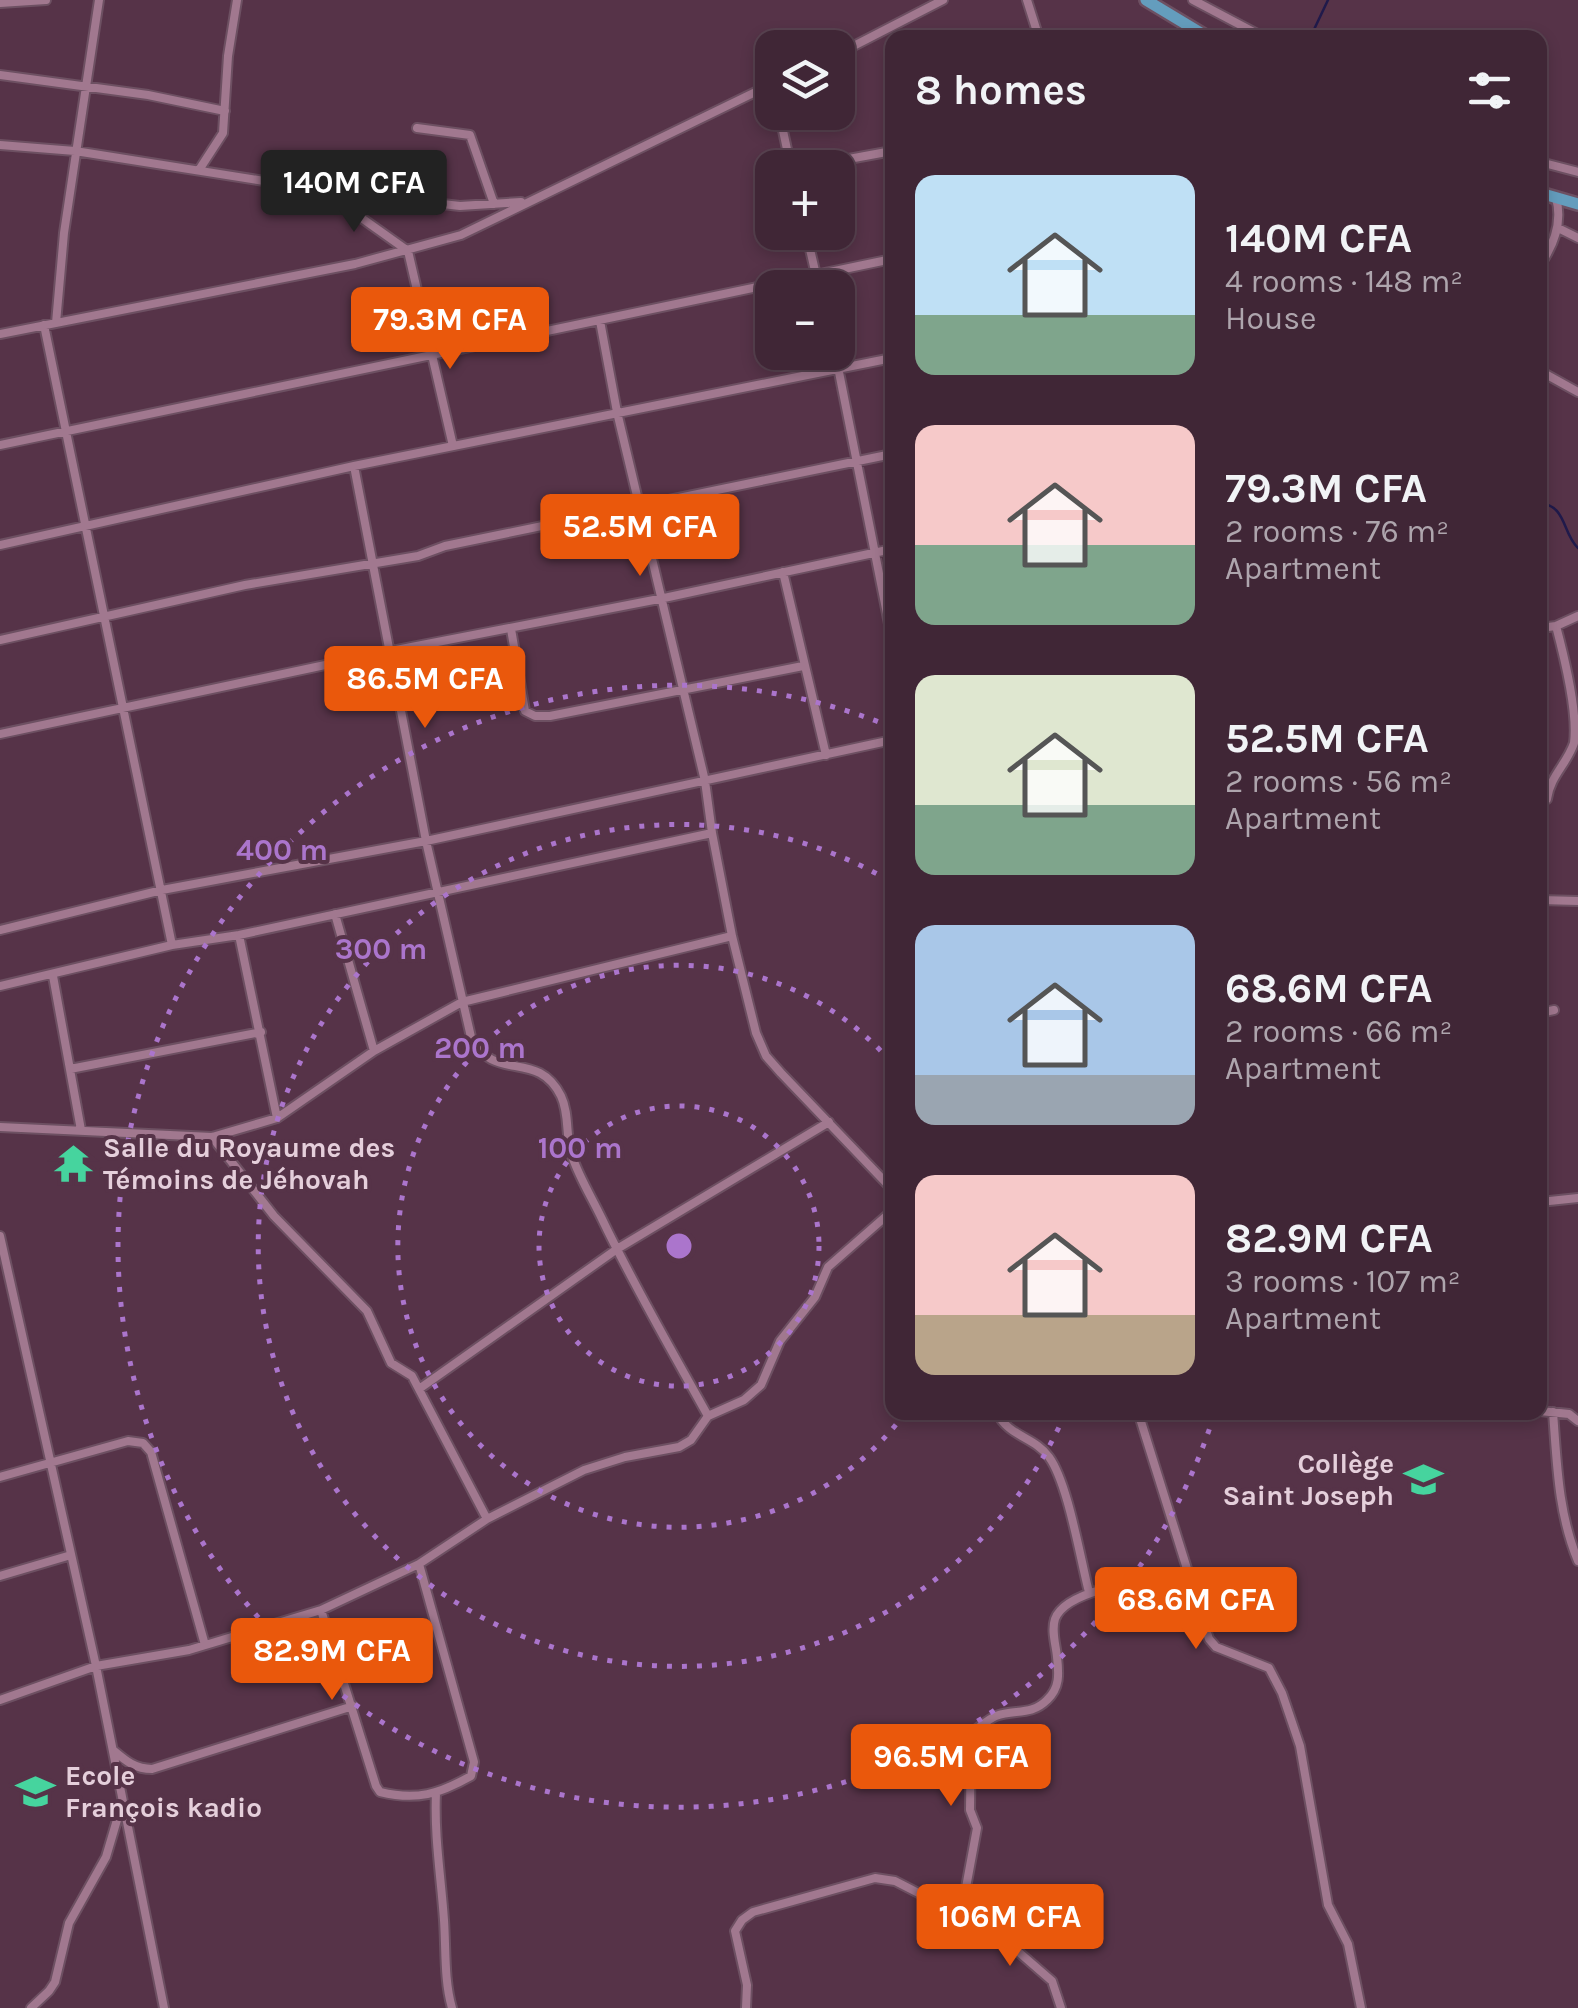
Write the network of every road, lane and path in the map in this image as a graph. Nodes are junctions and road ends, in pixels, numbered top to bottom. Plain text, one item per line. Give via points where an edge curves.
1 (46, 0) edge
2 (99, 0) edge
3 (237, 0) edge
4 (943, 0) edge
5 (1027, 0) edge
6 (1146, 0) edge
7 (1193, 0) edge
8 (26, 1) edge
9 (0, 3) edge
10 (1036, 30) edge
11 (1196, 30) edge
12 (1250, 30) edge
13 (855, 45) edge
14 (0, 75) edge
15 (85, 86) junction
16 (755, 92) edge
17 (225, 111) junction
18 (417, 128) dead end
19 (0, 145) edge
20 (75, 152) junction
21 (885, 152) edge
22 (855, 158) edge
23 (1547, 164) edge
24 (199, 170) junction
25 (1578, 172) edge
26 (321, 190) junction
27 (1547, 195) edge
28 (1556, 198) junction
29 (528, 202) junction
30 (494, 204) junction
31 (1578, 204) edge
32 (1558, 228) junction
33 (1578, 238) edge
34 (408, 251) junction
35 (1547, 251) edge
36 (885, 261) edge
37 (838, 270) edge
38 (755, 287) edge
39 (600, 320) junction
40 (56, 323) junction
41 (44, 325) junction
42 (0, 334) edge
43 (434, 356) junction
44 (885, 359) edge
45 (855, 364) edge
46 (823, 370) edge
47 (839, 370) edge
48 (1547, 375) edge
49 (1578, 392) edge
50 (617, 412) junction
51 (66, 431) junction
52 (0, 445) edge
53 (453, 446) junction
54 (885, 456) edge
55 (858, 462) junction
56 (354, 466) junction
57 (641, 504) junction
58 (84, 525) junction
59 (0, 545) edge
60 (885, 551) edge
61 (874, 553) junction
62 (372, 563) junction
63 (783, 572) junction
64 (664, 598) junction
65 (885, 606) edge
66 (104, 615) junction
67 (1578, 616) edge
68 (1556, 626) junction
69 (1547, 627) edge
70 (511, 629) junction
71 (0, 640) edge
72 (391, 651) junction
73 (803, 666) junction
74 (684, 690) junction
75 (124, 709) junction
76 (0, 734) edge
77 (885, 742) edge
78 (826, 755) junction
79 (705, 781) junction
80 (1547, 791) edge
81 (712, 833) junction
82 (426, 841) junction
83 (162, 890) junction
84 (438, 893) junction
85 (1578, 901) edge
86 (1547, 902) edge
87 (336, 914) junction
88 (0, 930) edge
89 (239, 935) junction
90 (732, 936) junction
91 (172, 945) junction
92 (53, 976) junction
93 (0, 986) edge
94 (462, 1002) junction
95 (1554, 1010) dead end
96 (1547, 1012) edge
97 (261, 1032) junction
98 (374, 1051) junction
99 (70, 1070) junction
100 (277, 1118) junction
101 (829, 1122) junction
102 (0, 1127) edge
103 (81, 1130) junction
104 (212, 1138) junction
105 (885, 1182) edge
106 (1578, 1198) edge
107 (1547, 1201) edge
108 (885, 1217) edge
109 (0, 1236) edge
110 (617, 1249) junction
111 (418, 1389) junction
112 (1547, 1412) edge
113 (1553, 1412) junction
114 (708, 1416) junction
115 (1000, 1420) edge
116 (1141, 1420) edge
117 (1578, 1420) edge
118 (50, 1462) junction
119 (0, 1477) edge
120 (487, 1519) junction
121 (72, 1555) junction
122 (1578, 1561) edge
123 (418, 1564) junction
124 (1190, 1573) junction
125 (0, 1576) edge
126 (1089, 1592) junction
127 (321, 1610) junction
128 (205, 1644) junction
129 (96, 1666) junction
130 (0, 1700) edge
131 (353, 1706) junction
132 (113, 1750) junction
133 (436, 1793) junction
134 (122, 1803) junction
135 (967, 1918) junction
136 (30, 2008) edge
137 (164, 2008) edge
138 (452, 2008) edge
139 (746, 2008) edge
140 (1061, 2008) edge
141 (1361, 2008) edge

1 - 8 street
2 - 15 street
3 - 17 street
4 - 13 street
5 - 10 street
6 - 11 main road
7 - 12 street
8 - 9 street
14 - 15 street
15 - 17 street
15 - 20 street
16 - 29 street
17 - 24 street via 222,133
18 - 30 street via 470,136
19 - 20 street
20 - 24 street
20 - 40 street
21 - 22 street
23 - 25 street
24 - 26 street
26 - 30 street
26 - 34 street
27 - 28 main road
28 - 31 main road
28 - 32 street
29 - 30 street
29 - 34 street
32 - 33 street
32 - 35 street
34 - 40 street
34 - 43 street
36 - 37 street
38 - 39 street
39 - 43 street
39 - 50 street
40 - 41 street
41 - 42 street
41 - 51 street
43 - 51 street
43 - 53 street
44 - 45 street
46 - 50 street
47 - 55 street
48 - 49 street
50 - 53 street
50 - 57 street
51 - 52 street
51 - 58 street
53 - 56 street
54 - 55 street
55 - 57 street
55 - 61 street
56 - 58 street
56 - 62 street
57 - 62 street
57 - 64 street
58 - 59 street
58 - 66 street
60 - 61 street
61 - 63 street
61 - 65 street
62 - 66 street
62 - 72 street
63 - 64 street
63 - 73 street
64 - 70 street
64 - 74 street
66 - 71 street
66 - 75 street
67 - 68 street
68 - 69 street
68 - 80 street via 1577,726 1576,741
70 - 72 street
70 - 74 street via 520,697 534,716
72 - 75 street
72 - 82 street
73 - 74 street
73 - 78 street
74 - 79 street
75 - 76 street
75 - 83 street
77 - 78 street
78 - 79 street
79 - 81 street
79 - 82 street
81 - 84 street
81 - 90 street
82 - 83 street
82 - 84 street
83 - 88 street
83 - 91 street
84 - 87 street
84 - 94 street
85 - 86 street
87 - 89 street
87 - 98 street
89 - 91 street
89 - 97 street
90 - 94 street
90 - 101 street via 766,1056
91 - 92 street
92 - 93 street
92 - 99 street
94 - 98 street
94 - 110 street via 479,1053 549,1077 567,1116 570,1154
95 - 96 street
97 - 99 street
97 - 100 street
98 - 100 street
99 - 103 street
100 - 104 street
101 - 105 street
101 - 110 street
102 - 103 street
103 - 104 street
104 - 111 street via 274,1216 368,1311 385,1353
106 - 107 street
108 - 114 street via 828,1267 772,1355 761,1385
109 - 118 street
110 - 111 street
110 - 114 street
111 - 120 street
112 - 113 street
113 - 117 street
113 - 122 street via 1559,1493
114 - 120 street via 679,1447 605,1462
115 - 126 street via 1052,1461
116 - 124 street
118 - 119 street
118 - 121 street
118 - 128 street via 128,1441 142,1442 151,1452
120 - 123 street
121 - 125 street
121 - 129 street
123 - 127 street
123 - 133 street via 474,1762 471,1776
124 - 126 street
124 - 141 street via 1216,1647 1269,1668 1282,1694 1300,1746 1328,1905 1348,1944
126 - 135 street via 1057,1614 1060,1674 1046,1702 1029,1712 995,1716 971,1733 970,1810 977,1828 964,1893
127 - 128 street
127 - 131 street
128 - 129 street
129 - 130 street
129 - 132 street
131 - 132 street via 152,1769 128,1763
131 - 133 street via 380,1792 405,1798
132 - 134 street
133 - 138 street
134 - 136 street via 106,1857 69,1923 55,1982
134 - 137 street
135 - 139 street via 876,1878 753,1912 735,1931 748,1985
135 - 140 street via 996,1927 1044,1972

